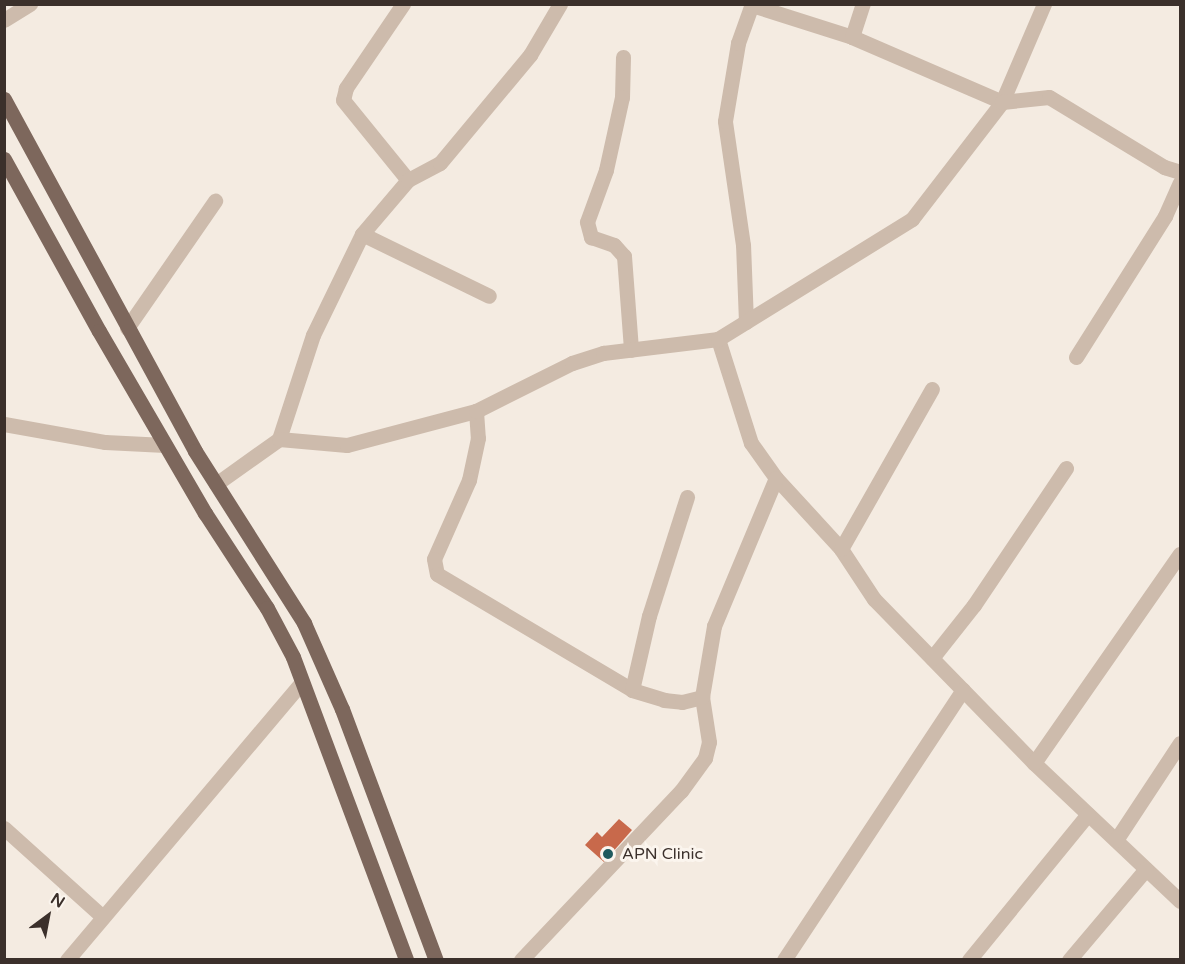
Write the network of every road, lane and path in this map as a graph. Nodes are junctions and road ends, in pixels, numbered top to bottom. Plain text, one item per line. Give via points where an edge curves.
1 (30, 4) edge
2 (403, 4) edge
3 (560, 4) edge
4 (863, 4) edge
5 (1044, 4) edge
6 (752, 5) edge
7 (4, 20) edge
8 (852, 37) junction
9 (623, 57) dead end
10 (4, 99) edge
11 (1002, 102) junction
12 (4, 159) edge
13 (1180, 172) edge
14 (408, 180) junction
15 (1180, 183) edge
16 (215, 201) dead end
17 (362, 234) junction
18 (489, 296) dead end
19 (746, 322) junction
20 (127, 328) junction
21 (718, 339) junction
22 (631, 350) junction
23 (1076, 357) dead end
24 (932, 389) dead end
25 (476, 411) junction
26 (4, 424) edge
27 (279, 439) junction
28 (165, 445) junction
29 (1066, 468) dead end
30 (776, 478) junction
31 (216, 484) junction
32 (687, 497) dead end
33 (841, 549) junction
34 (1180, 554) edge
35 (932, 658) junction
36 (302, 682) junction
37 (632, 690) junction
38 (963, 690) junction
39 (702, 697) junction
40 (1180, 743) edge
41 (1034, 763) junction
42 (1088, 814) junction
43 (4, 828) edge
44 (1116, 840) junction
45 (1146, 868) junction
46 (1180, 901) edge
47 (103, 917) junction
48 (67, 960) edge
49 (406, 960) edge
50 (436, 960) edge
51 (521, 960) edge
52 (784, 960) edge
53 (969, 960) edge
54 (1069, 960) edge

1 - 7 street
2 - 14 street via 346,87 342,100
3 - 14 street via 530,55 440,163
4 - 8 street
5 - 11 street
6 - 8 street
6 - 19 street via 738,43 725,121 743,244
8 - 11 street
9 - 22 street via 622,97 606,170 587,222 591,237 614,245 624,256
10 - 20 main road
11 - 13 street via 1049,97 1164,167
11 - 19 street via 912,219
12 - 28 main road
14 - 17 street
15 - 23 street via 1165,216
16 - 20 street
17 - 18 street
17 - 27 street via 313,335
19 - 21 street
20 - 31 main road
21 - 22 street
21 - 30 street via 751,444
22 - 25 street via 603,353 572,363
24 - 33 street
25 - 27 street via 347,445
25 - 37 street via 478,438 470,480 434,559 437,574
26 - 28 street via 105,442
27 - 31 street
28 - 36 main road via 267,608
29 - 35 street via 974,605
30 - 33 street
30 - 39 street via 714,626
31 - 50 main road via 317,650
32 - 37 street via 649,616
33 - 35 street via 874,599
34 - 41 street
35 - 38 street
36 - 47 street
36 - 49 main road
37 - 39 street via 682,702
38 - 41 street
38 - 52 street
39 - 51 street via 709,742 705,758 693,777
40 - 44 street
41 - 42 street
42 - 44 street
42 - 53 street
43 - 47 street
44 - 45 street
45 - 46 street
45 - 54 street
47 - 48 street

